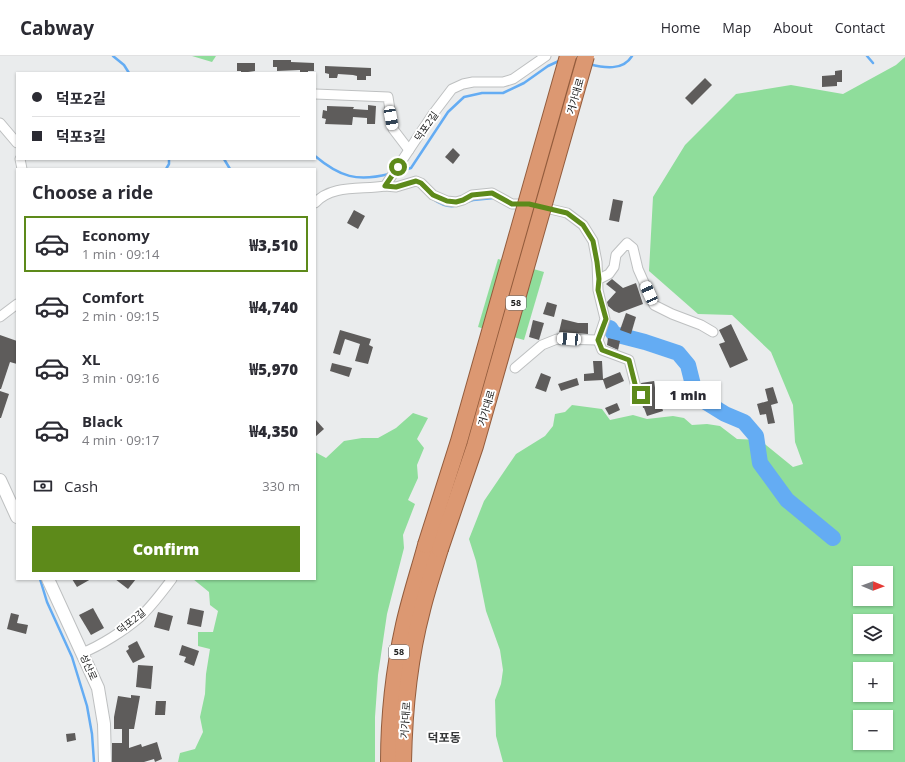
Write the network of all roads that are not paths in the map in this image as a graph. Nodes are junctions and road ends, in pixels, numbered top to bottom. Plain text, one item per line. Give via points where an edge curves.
1 (546, 56) edge
2 (568, 56) edge
3 (586, 56) edge
4 (316, 94) edge
5 (0, 124) edge
6 (16, 142) edge
7 (409, 150) junction
8 (385, 186) junction
9 (316, 202) edge
10 (599, 279) junction
11 (16, 305) edge
12 (0, 317) edge
13 (713, 332) dead end
14 (598, 340) junction
15 (515, 368) dead end
16 (641, 395) dead end
17 (0, 480) edge
18 (16, 515) edge
19 (433, 547) junction
20 (48, 580) edge
21 (171, 580) edge
22 (82, 653) junction
23 (105, 762) edge
24 (389, 762) edge
25 (403, 762) edge

1 - 7 street, 덕포2길 via 503,82 473,82 452,89
2 - 19 highway, 거가대로 / 58, bridge via 459,441
3 - 19 highway, 거가대로 / 58, bridge via 475,446
4 - 7 street via 388,96 393,129
5 - 6 street
7 - 8 street, 덕포2길
8 - 9 street via 332,191
8 - 10 street via 396,187 416,181 433,195 447,201 456,202 472,195 492,193 512,204 529,204 567,213 583,225 593,241
10 - 13 street via 609,274 614,267 616,255 627,243 633,248 638,269 654,305
10 - 14 street via 598,290 606,319
11 - 12 street
14 - 15 street via 557,339 542,345
14 - 16 street via 602,350 629,360 637,392
17 - 18 street
19 - 24 highway, 거가대로 / 58 via 404,624 395,670
19 - 25 highway, 거가대로 / 58 via 409,677
20 - 22 street, 성산로
21 - 22 street, 덕포2길 via 140,617 97,647
22 - 23 street, 성산로 via 98,688 104,724

